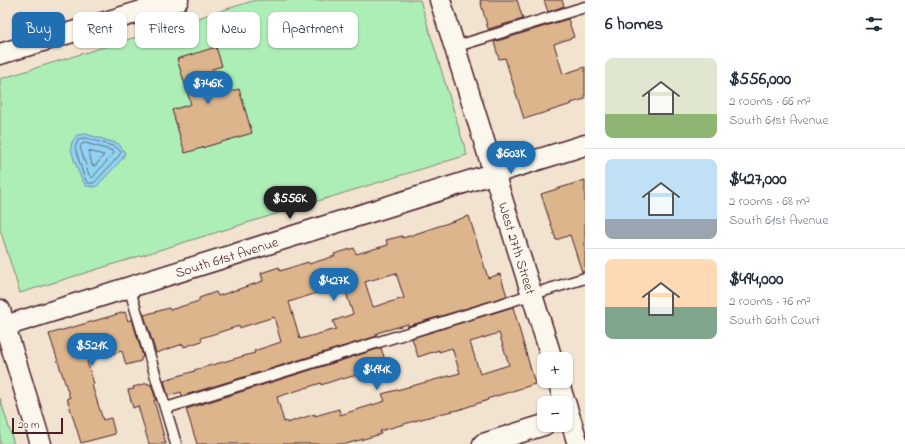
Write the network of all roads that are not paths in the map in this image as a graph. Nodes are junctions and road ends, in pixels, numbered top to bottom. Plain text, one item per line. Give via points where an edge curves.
1 (178, 0) edge
2 (440, 0) edge
3 (585, 7) edge
4 (454, 47) junction
5 (0, 54) edge
6 (585, 145) edge
7 (494, 173) junction
8 (585, 278) edge
9 (129, 287) junction
10 (532, 295) junction
11 (2, 318) edge
12 (550, 352) edge
13 (166, 408) junction
14 (573, 423) edge
15 (537, 426) edge
16 (41, 444) edge
17 (176, 444) edge
18 (483, 444) edge
19 (578, 444) edge

1 - 5 street
2 - 4 street, West 27th Street
3 - 4 lane
4 - 7 street, West 27th Street
6 - 7 street, South 61st Avenue
7 - 9 street, South 61st Avenue
7 - 10 street, West 27th Street
8 - 10 lane
9 - 11 street, South 61st Avenue
9 - 13 lane
10 - 12 street, West 27th Street
10 - 13 lane
11 - 16 street
13 - 17 lane
14 - 19 street
15 - 18 street

